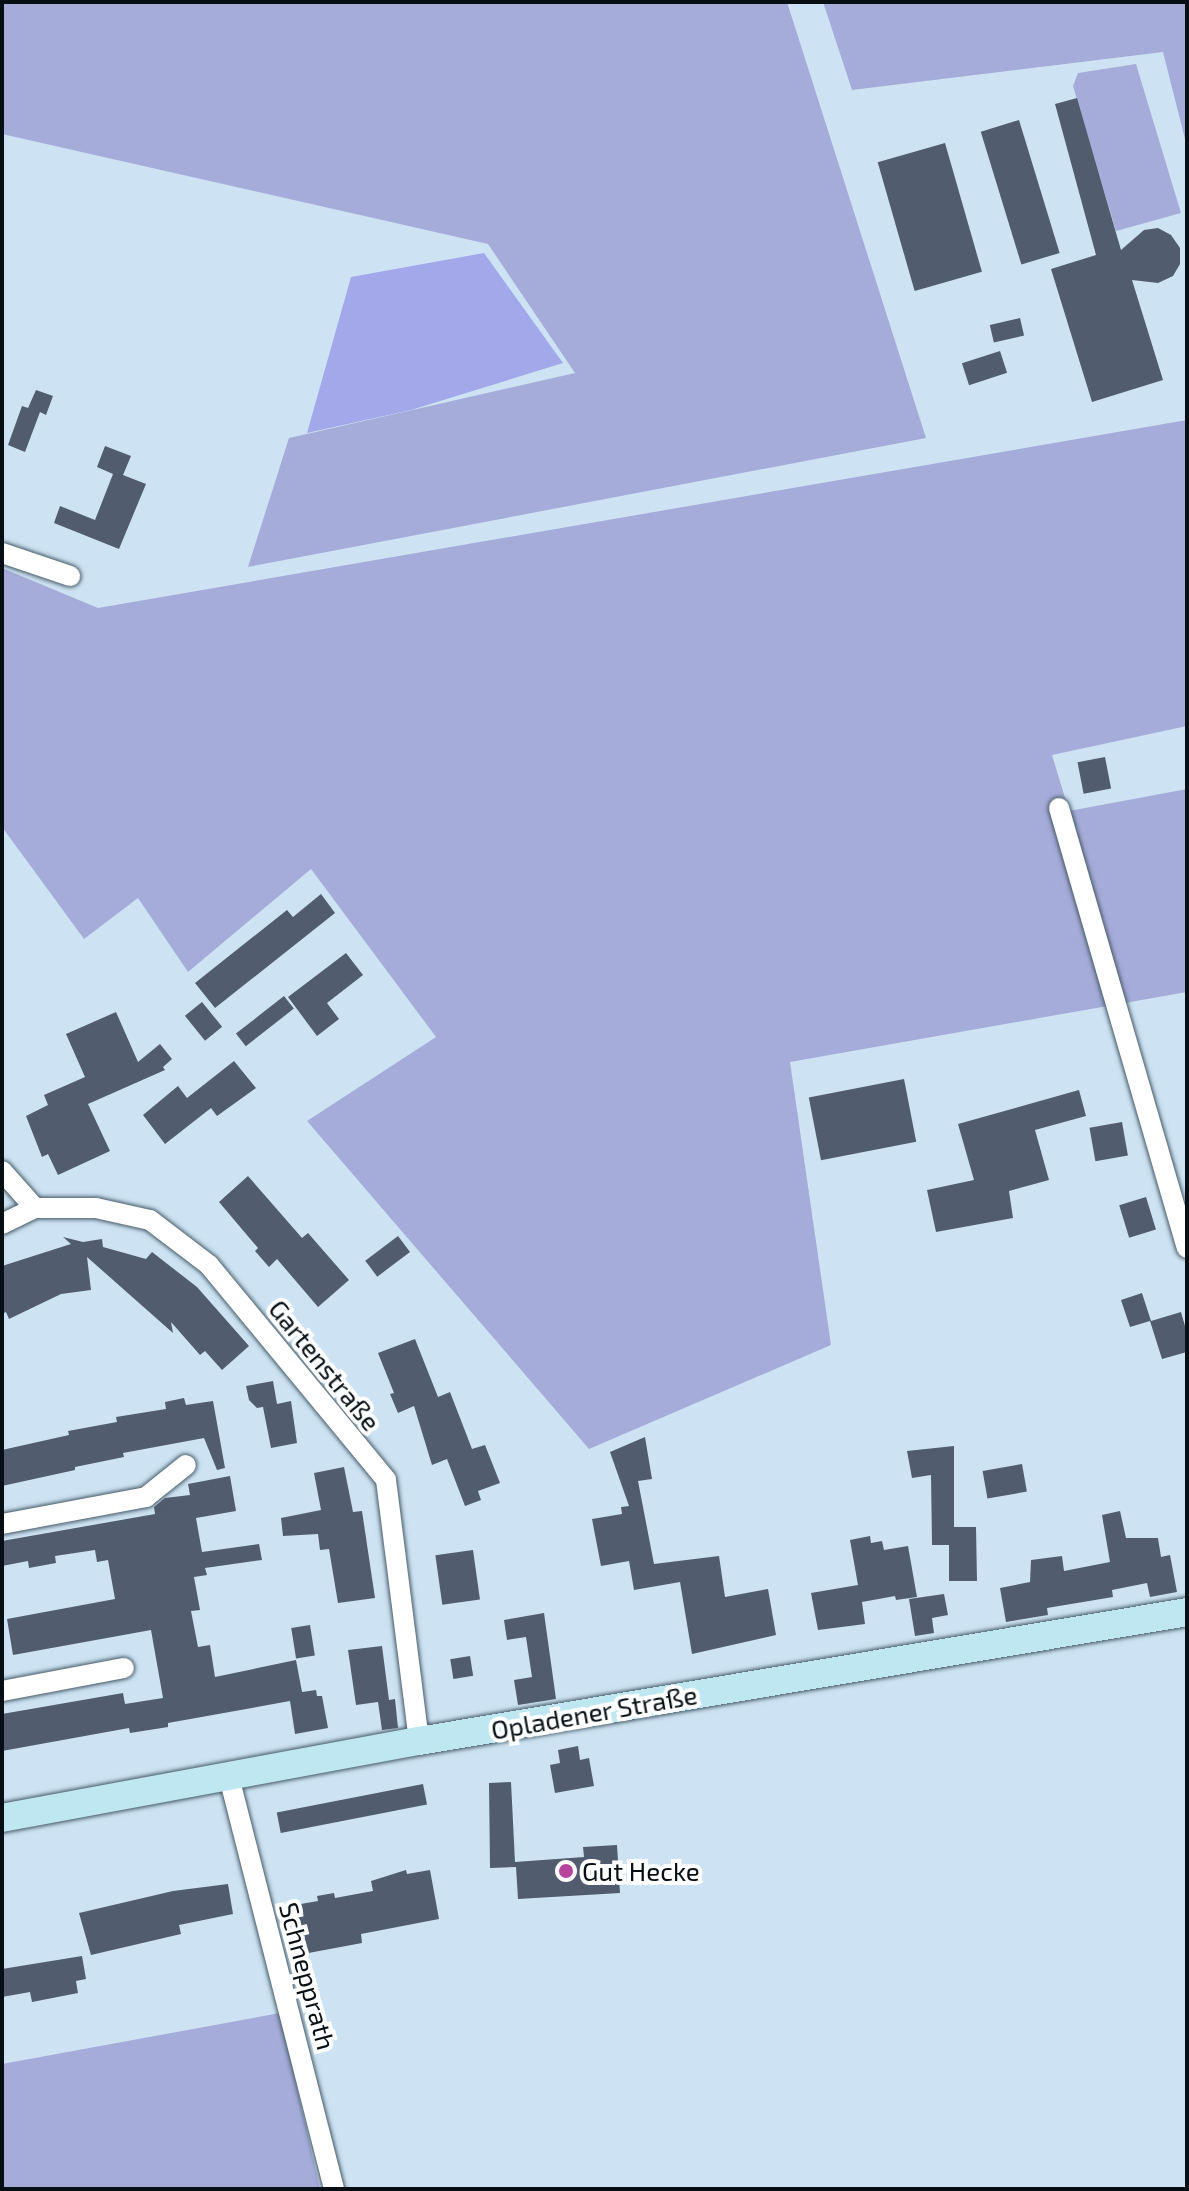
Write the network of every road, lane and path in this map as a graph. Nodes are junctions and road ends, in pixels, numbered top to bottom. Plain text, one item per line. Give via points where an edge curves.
1 (2, 553) edge
2 (70, 576) dead end
3 (1059, 808) dead end
4 (2, 1171) edge
5 (35, 1208) junction
6 (2, 1224) edge
7 (1187, 1248) edge
8 (186, 1465) dead end
9 (2, 1524) edge
10 (1187, 1612) edge
11 (124, 1668) dead end
12 (2, 1691) edge
13 (419, 1741) junction
14 (229, 1777) junction
15 (2, 1818) edge
16 (334, 2189) edge

1 - 2 street
3 - 7 street
4 - 5 street
5 - 6 street
5 - 13 street, Gartenstraße via 96,1208 150,1220 209,1265 386,1480
8 - 9 street via 146,1497
10 - 13 main road, Opladener Straße
11 - 12 street
13 - 14 main road, Opladener Straße
14 - 15 main road, Opladener Straße
14 - 16 street, Schnepprath

